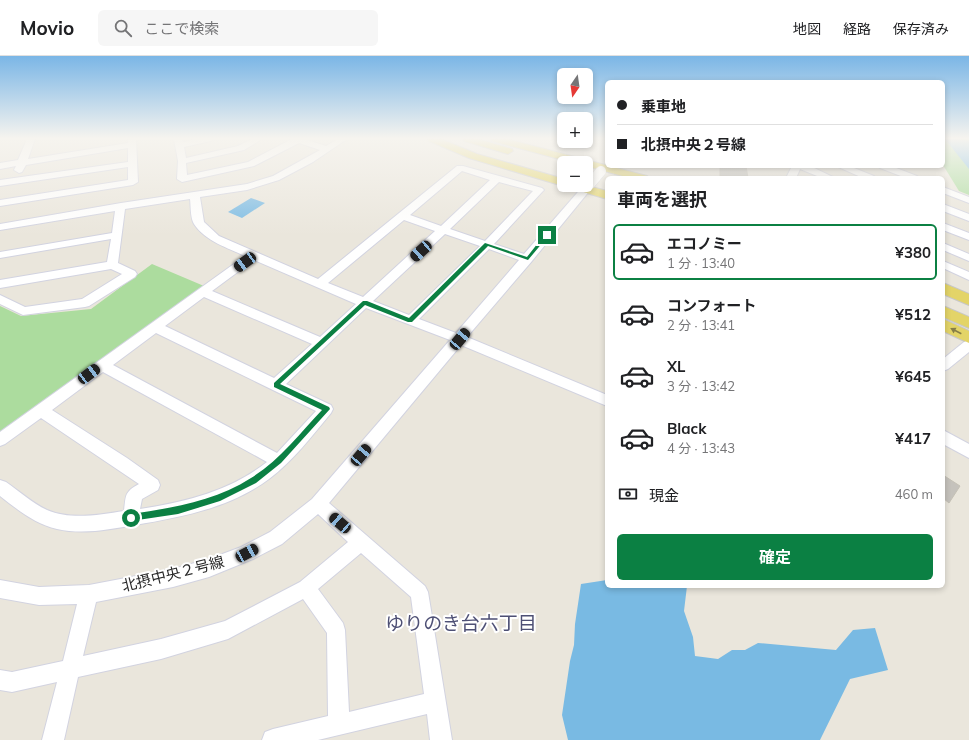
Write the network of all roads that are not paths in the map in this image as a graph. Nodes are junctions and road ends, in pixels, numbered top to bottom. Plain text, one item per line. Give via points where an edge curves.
1 (18, 171) edge
2 (84, 171) edge
3 (132, 171) edge
4 (182, 171) edge
5 (221, 171) edge
6 (289, 171) edge
7 (457, 171) edge
8 (470, 171) edge
9 (523, 171) edge
10 (603, 171) edge
11 (609, 171) edge
12 (813, 171) edge
13 (853, 171) edge
14 (896, 171) edge
15 (634, 176) edge
16 (825, 176) edge
17 (866, 176) edge
18 (909, 176) edge
19 (593, 177) edge
20 (497, 179) junction
21 (14, 181) junction
22 (557, 181) edge
23 (593, 182) edge
24 (605, 183) edge
25 (0, 184) edge
26 (593, 187) edge
27 (945, 191) edge
28 (577, 192) edge
29 (605, 194) edge
30 (195, 195) junction
31 (965, 199) edge
32 (3, 205) edge
33 (121, 206) junction
34 (945, 208) edge
35 (403, 216) junction
36 (969, 218) edge
37 (0, 227) edge
38 (945, 227) edge
39 (444, 230) junction
40 (116, 235) junction
41 (969, 237) edge
42 (487, 244) junction
43 (945, 247) edge
44 (0, 255) edge
45 (253, 256) junction
46 (969, 258) edge
47 (528, 259) junction
48 (112, 265) junction
49 (945, 265) edge
50 (969, 276) edge
51 (0, 284) edge
52 (320, 284) junction
53 (945, 289) edge
54 (203, 292) junction
55 (0, 299) edge
56 (969, 300) edge
57 (365, 302) junction
58 (945, 304) edge
59 (945, 312) edge
60 (969, 315) edge
61 (410, 321) junction
62 (969, 323) edge
63 (945, 325) edge
64 (155, 327) junction
65 (969, 338) edge
66 (460, 339) junction
67 (322, 343) junction
68 (969, 345) edge
69 (945, 364) edge
70 (102, 365) junction
71 (276, 385) junction
72 (605, 400) edge
73 (41, 410) junction
74 (945, 437) edge
75 (0, 440) edge
76 (969, 452) edge
77 (279, 461) junction
78 (0, 487) edge
79 (318, 504) junction
80 (131, 518) junction
81 (361, 542) junction
82 (306, 588) junction
83 (0, 589) edge
84 (89, 594) junction
85 (72, 668) junction
86 (0, 680) edge
87 (435, 702) junction
88 (339, 724) junction
89 (53, 740) edge
90 (273, 740) edge
91 (440, 740) edge

1 - 21 street
2 - 21 street
3 - 32 street via 133,182
4 - 5 street via 182,180
6 - 30 street via 235,190
7 - 35 street
8 - 20 street
9 - 22 main road
10 - 19 main road
11 - 15 main road
12 - 16 street
13 - 17 street
14 - 18 street
20 - 39 street
20 - 42 street via 539,190
21 - 25 street
21 - 32 street
23 - 24 main road
26 - 29 main road
27 - 31 street
28 - 47 street, 北摂中央２号線
30 - 33 street
30 - 45 street via 196,216 205,230 215,238
31 - 34 street
33 - 37 street
33 - 40 street
34 - 36 street
35 - 39 street
35 - 52 street
38 - 41 street
39 - 42 street
39 - 57 street
40 - 44 street
40 - 48 street
42 - 47 street
42 - 61 street
43 - 46 street
45 - 52 street
45 - 54 street
47 - 66 street, 北摂中央２号線
48 - 51 street
48 - 55 street via 131,274 85,303 23,311
49 - 50 street
52 - 57 street
53 - 56 main road
54 - 64 street
54 - 67 street
57 - 61 street
57 - 67 street
58 - 60 main road
59 - 62 main road
61 - 66 street
65 -> 63 main road
64 - 70 street
64 - 71 street
66 - 72 street
66 - 79 street, 北摂中央２号線
67 - 71 street
68 - 69 street
70 - 73 street
70 - 77 street
71 - 77 street via 326,409
73 - 75 street
73 - 80 street via 122,462 152,485 134,495
74 - 76 street
77 - 80 street via 254,481 220,498 178,510
78 - 80 street via 45,517 59,521 101,523
79 - 81 street
79 - 84 street, 北摂中央２号線 via 276,538 240,556 173,578
81 - 82 street
81 - 87 street via 419,592
82 - 85 street via 228,630 162,649
82 - 88 street via 336,630
83 - 84 street, 北摂中央２号線 via 38,596
84 - 85 street
85 - 86 street via 12,682
85 - 89 street
87 - 88 street
87 - 91 street
88 - 90 street

